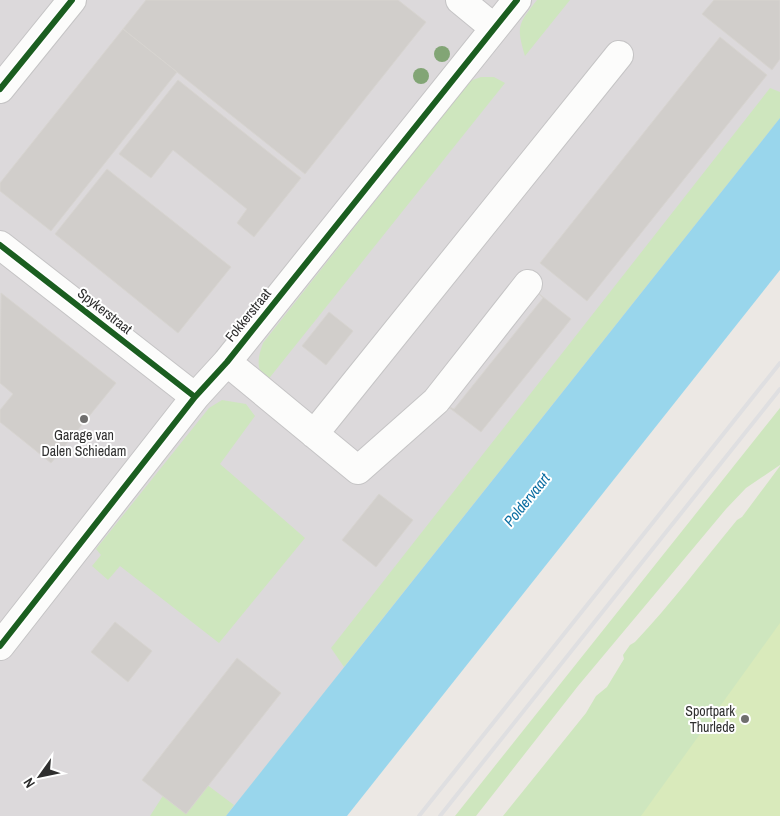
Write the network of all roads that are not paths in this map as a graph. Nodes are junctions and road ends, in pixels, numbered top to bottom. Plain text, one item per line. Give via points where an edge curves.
1 (72, 0) edge
2 (460, 0) edge
3 (517, 0) edge
4 (494, 28) junction
5 (619, 54) dead end
6 (0, 89) edge
7 (0, 245) edge
8 (528, 284) dead end
9 (227, 362) junction
10 (195, 397) junction
11 (314, 434) junction
12 (0, 646) edge

1 - 6 street
2 - 4 street
3 - 4 street, Fokkerstraat
4 - 9 street, Fokkerstraat
5 - 11 street
7 - 10 street, Spykerstraat
8 - 11 street via 436,401 358,470
9 - 10 street, Fokkerstraat
9 - 11 street
10 - 12 street, Fokkerstraat

